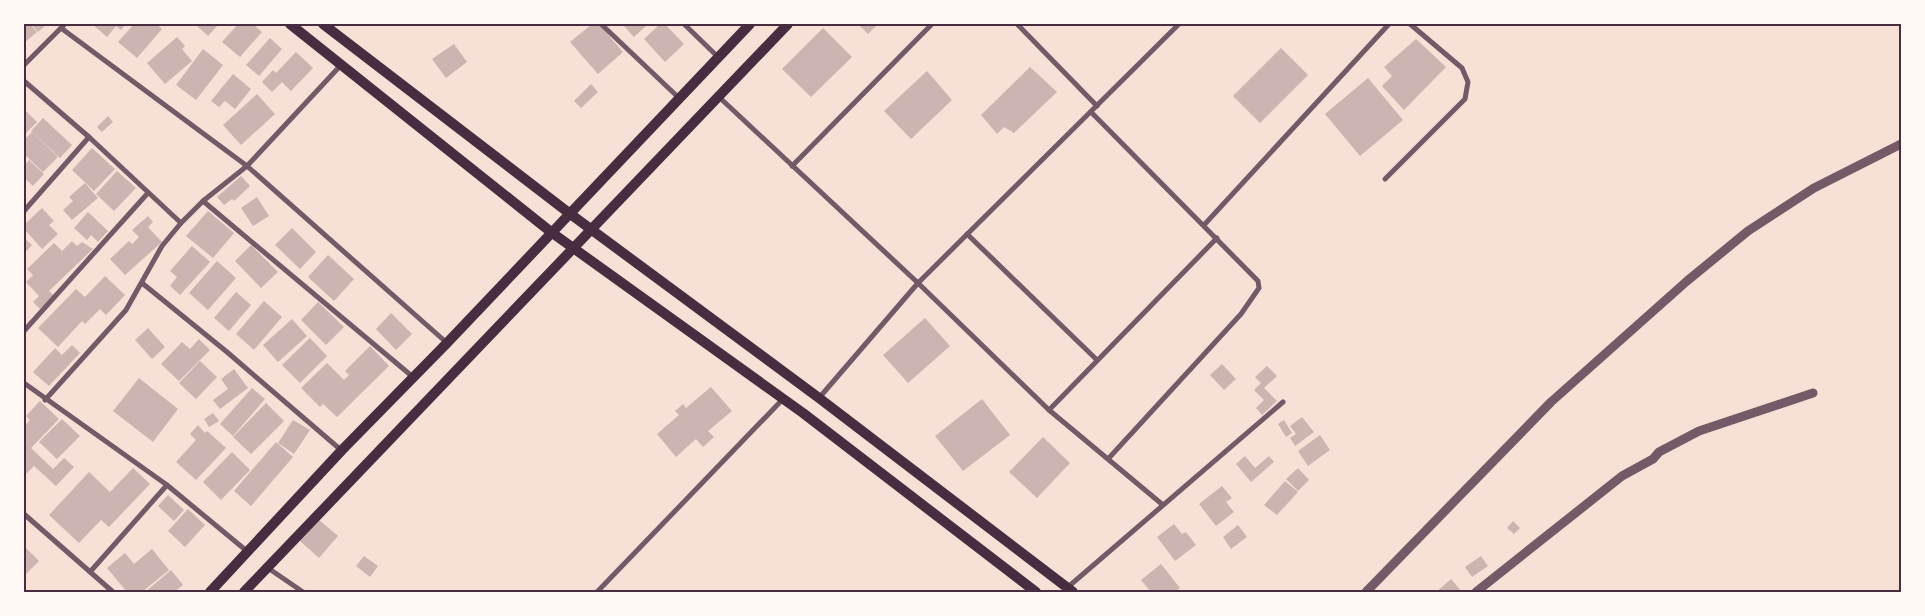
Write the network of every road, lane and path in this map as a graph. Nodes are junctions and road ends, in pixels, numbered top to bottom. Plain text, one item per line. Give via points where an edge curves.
1 (290, 24) edge
2 (323, 24) edge
3 (602, 24) edge
4 (684, 24) edge
5 (750, 24) edge
6 (788, 24) edge
7 (932, 24) edge
8 (1017, 24) edge
9 (1179, 24) edge
10 (1390, 24) edge
11 (1410, 24) edge
12 (63, 26) edge
13 (718, 58) junction
14 (24, 65) edge
15 (341, 65) junction
16 (24, 82) edge
17 (718, 97) junction
18 (679, 98) junction
19 (1097, 106) junction
20 (1090, 112) junction
21 (89, 137) junction
22 (1901, 144) edge
23 (247, 166) junction
24 (792, 166) junction
25 (1385, 179) dead end
26 (147, 194) junction
27 (203, 200) junction
28 (24, 211) edge
29 (569, 213) junction
30 (181, 223) junction
31 (1204, 225) junction
32 (591, 229) junction
33 (551, 232) junction
34 (967, 234) junction
35 (1217, 238) junction
36 (574, 248) junction
37 (142, 283) junction
38 (918, 283) junction
39 (24, 331) edge
40 (447, 343) junction
41 (1097, 360) junction
42 (413, 377) junction
43 (24, 383) edge
44 (1813, 393) dead end
45 (819, 398) junction
46 (783, 399) junction
47 (45, 400) junction
48 (1283, 402) dead end
49 (1049, 410) junction
50 (342, 450) junction
51 (1108, 459) junction
52 (167, 485) junction
53 (1163, 505) junction
54 (24, 514) edge
55 (248, 552) junction
56 (268, 568) junction
57 (90, 572) junction
58 (1070, 590) edge
59 (113, 592) edge
60 (210, 592) edge
61 (244, 592) edge
62 (303, 592) edge
63 (597, 592) edge
64 (1036, 592) edge
65 (1366, 592) edge
66 (1476, 592) edge

1 - 15 main road
2 - 29 main road
3 - 18 street
4 - 13 street
5 - 13 main road
6 - 17 main road
7 - 24 street
8 - 19 street
9 - 19 street
10 - 31 street
11 - 25 street via 1462,68 1468,82 1465,99
12 - 14 street
12 - 23 street
13 - 18 main road
15 - 23 street
15 - 33 main road
16 - 21 street
17 - 24 street
17 - 32 main road
18 - 29 main road
19 - 20 street
20 - 31 street
20 - 34 street
21 - 26 street
21 - 28 street
22 - 65 street via 1814,188 1748,231 1687,280 1551,402
23 - 27 street
23 - 40 street
24 - 38 street
26 - 30 street
26 - 39 street
27 - 30 street
27 - 42 street
29 - 32 main road
29 - 33 main road
30 - 37 street via 162,246
31 - 35 street
32 - 36 main road
32 - 45 main road
33 - 36 main road
33 - 40 main road
34 - 38 street
34 - 41 street
35 - 41 street
35 - 51 street via 1258,281 1259,288 1241,314
36 - 46 main road
36 - 56 main road
37 - 47 street via 126,310
37 - 50 street
38 - 45 street
38 - 49 street
40 - 42 main road
41 - 49 street
42 - 50 main road
43 - 47 street
44 - 66 street via 1699,430 1659,452 1653,459 1622,476
45 - 58 main road
46 - 63 street
46 - 64 main road
47 - 52 street
48 - 53 street
49 - 51 street
50 - 55 main road
51 - 53 street
52 - 55 street
52 - 57 street
53 - 58 street
54 - 57 street
55 - 60 main road
56 - 61 main road
56 - 62 street
57 - 59 street

